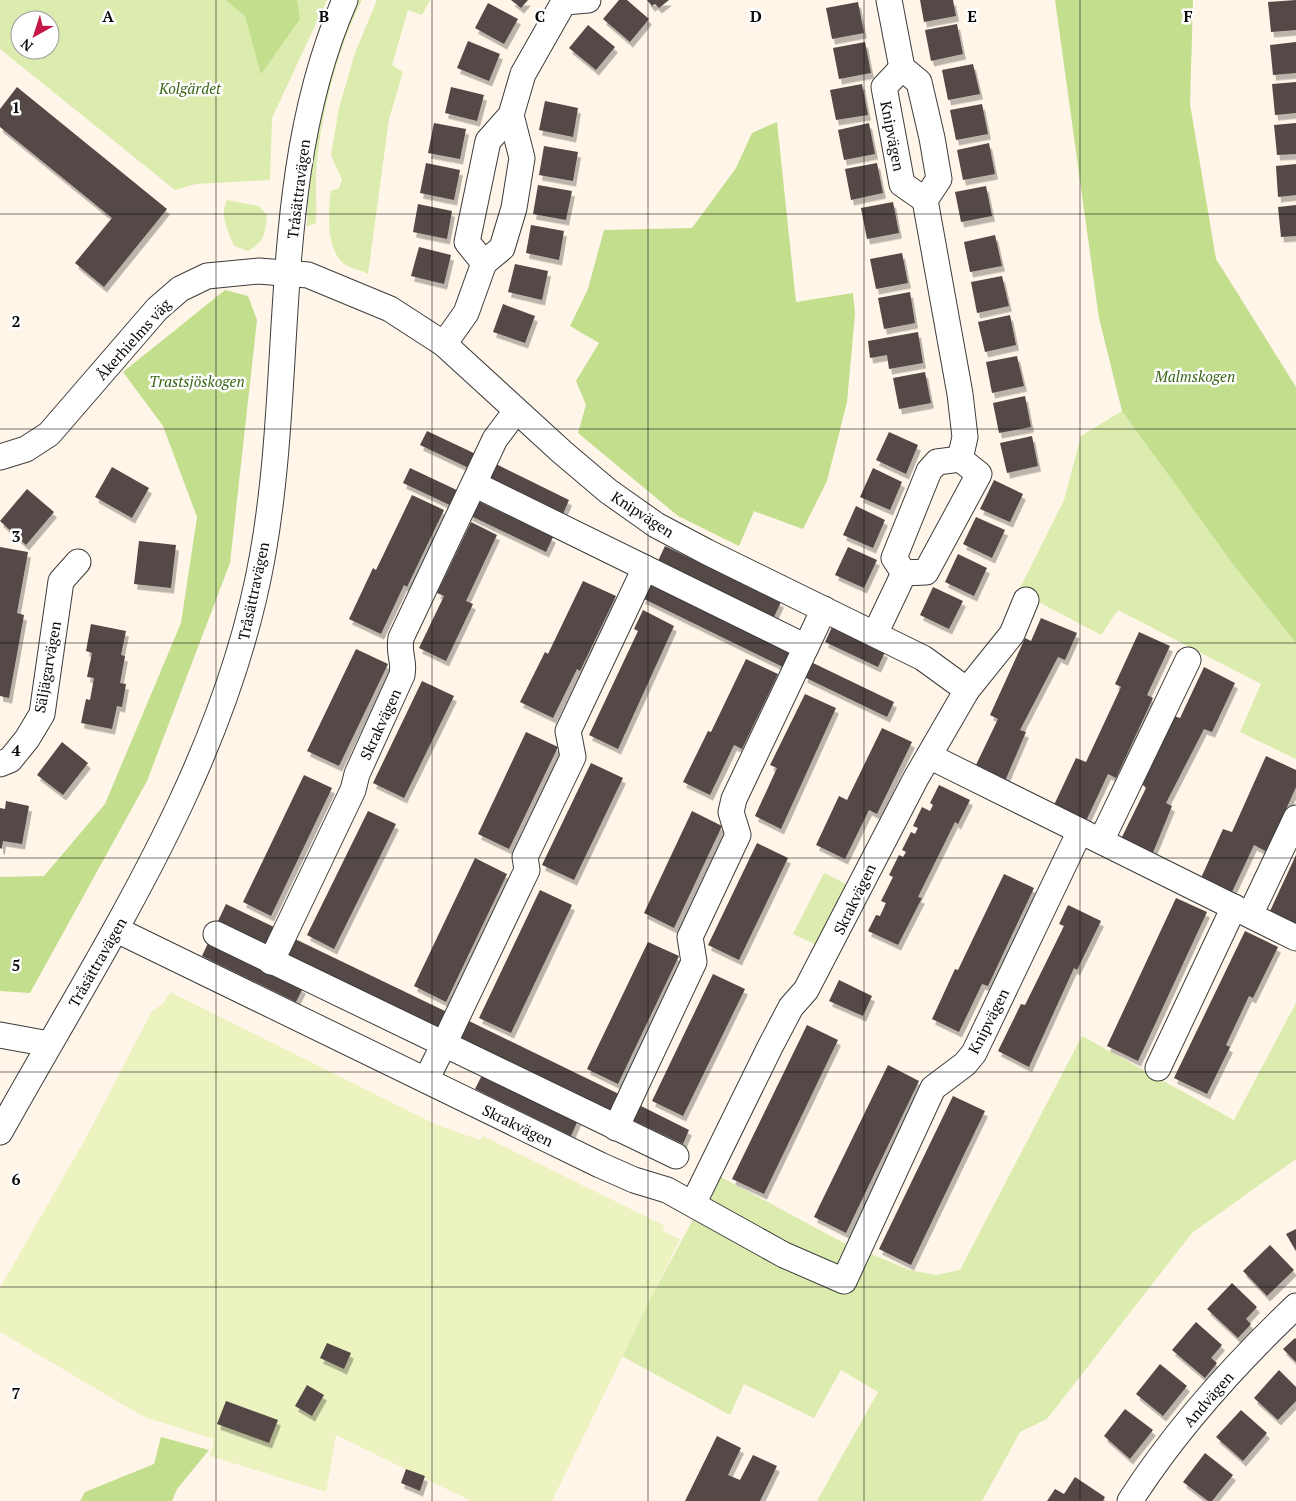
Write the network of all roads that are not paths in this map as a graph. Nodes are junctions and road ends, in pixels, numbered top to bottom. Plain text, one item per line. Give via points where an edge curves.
1 (345, 0) edge
2 (889, 0) edge
3 (572, 1) edge
4 (902, 68) junction
5 (511, 115) junction
6 (925, 200) junction
7 (484, 263) junction
8 (289, 273) junction
9 (444, 344) junction
10 (516, 411) junction
11 (0, 457) edge
12 (960, 458) junction
13 (474, 484) junction
14 (78, 562) dead end
15 (645, 568) junction
16 (904, 573) junction
17 (1026, 600) dead end
18 (824, 608) junction
19 (875, 634) junction
20 (806, 647) junction
21 (1188, 660) dead end
22 (967, 690) junction
23 (929, 756) junction
24 (0, 764) edge
25 (1296, 818) edge
26 (1090, 836) junction
27 (1242, 911) junction
28 (117, 930) junction
29 (216, 934) dead end
30 (1296, 938) edge
31 (271, 962) junction
32 (0, 1035) edge
33 (49, 1044) junction
34 (444, 1044) junction
35 (1158, 1068) dead end
36 (426, 1080) junction
37 (616, 1128) junction
38 (0, 1132) edge
39 (676, 1156) dead end
40 (693, 1204) junction
41 (844, 1281) joint
42 (1296, 1306) edge
43 (1130, 1501) edge

1 - 8 street, Tråsättravägen via 331,32 309,112 297,181
2 - 4 street
3 - 5 street via 523,74
4 - 6 street via 919,82 932,138 939,179
4 - 6 street, Knipvägen via 884,87 887,110 902,184
5 - 7 street via 522,158 514,208 502,248
5 - 7 street via 488,141 475,196 467,242
6 - 12 street via 960,394 965,437
7 - 9 street via 466,313
8 - 9 street, Knipvägen via 308,275 390,309
8 - 11 street, Åkerhielms väg via 259,270 207,276 180,289 157,309 49,434 26,449
8 - 28 street, Tråsättravägen via 280,415 263,553 245,632 222,710 196,772
9 - 10 street, Knipvägen
10 - 13 street, Skrakvägen via 495,439
10 - 18 street, Knipvägen via 608,490 656,525
12 - 16 street via 937,462 929,471 894,558
12 - 16 street via 979,474 926,572
13 - 15 street
13 - 31 street, Skrakvägen via 401,638 398,651 404,665 402,675 357,774 353,790
14 - 24 street, Säljägarvägen via 61,581 42,714 27,740 10,760
15 - 20 street
15 - 34 street via 568,731 573,757 525,857 527,870
16 - 19 street
17 - 22 street, Skrakvägen via 1012,634
18 - 19 street, Knipvägen
18 - 20 street
19 - 22 street, Knipvägen via 923,658
20 - 37 street via 734,799 731,812 738,835 690,937 694,962
21 - 26 street, Knipvägen
22 - 23 street, Skrakvägen
23 - 26 street
23 - 40 street, Skrakvägen via 811,982 791,1007
25 - 27 street
26 - 27 street
26 - 41 street, Knipvägen via 974,1052 965,1064 933,1088
27 - 30 street
27 - 35 street
28 - 33 street, Tråsättravägen
28 - 36 street, Skrakvägen
29 - 31 street
31 - 34 street
32 - 33 street
33 - 38 street, Tråsättravägen
34 - 36 street
34 - 37 street
36 - 40 street, Skrakvägen via 600,1165 667,1190
37 - 39 street
40 - 41 street, Skrakvägen via 784,1254
42 - 43 street, Andvägen via 1266,1334 1192,1416

